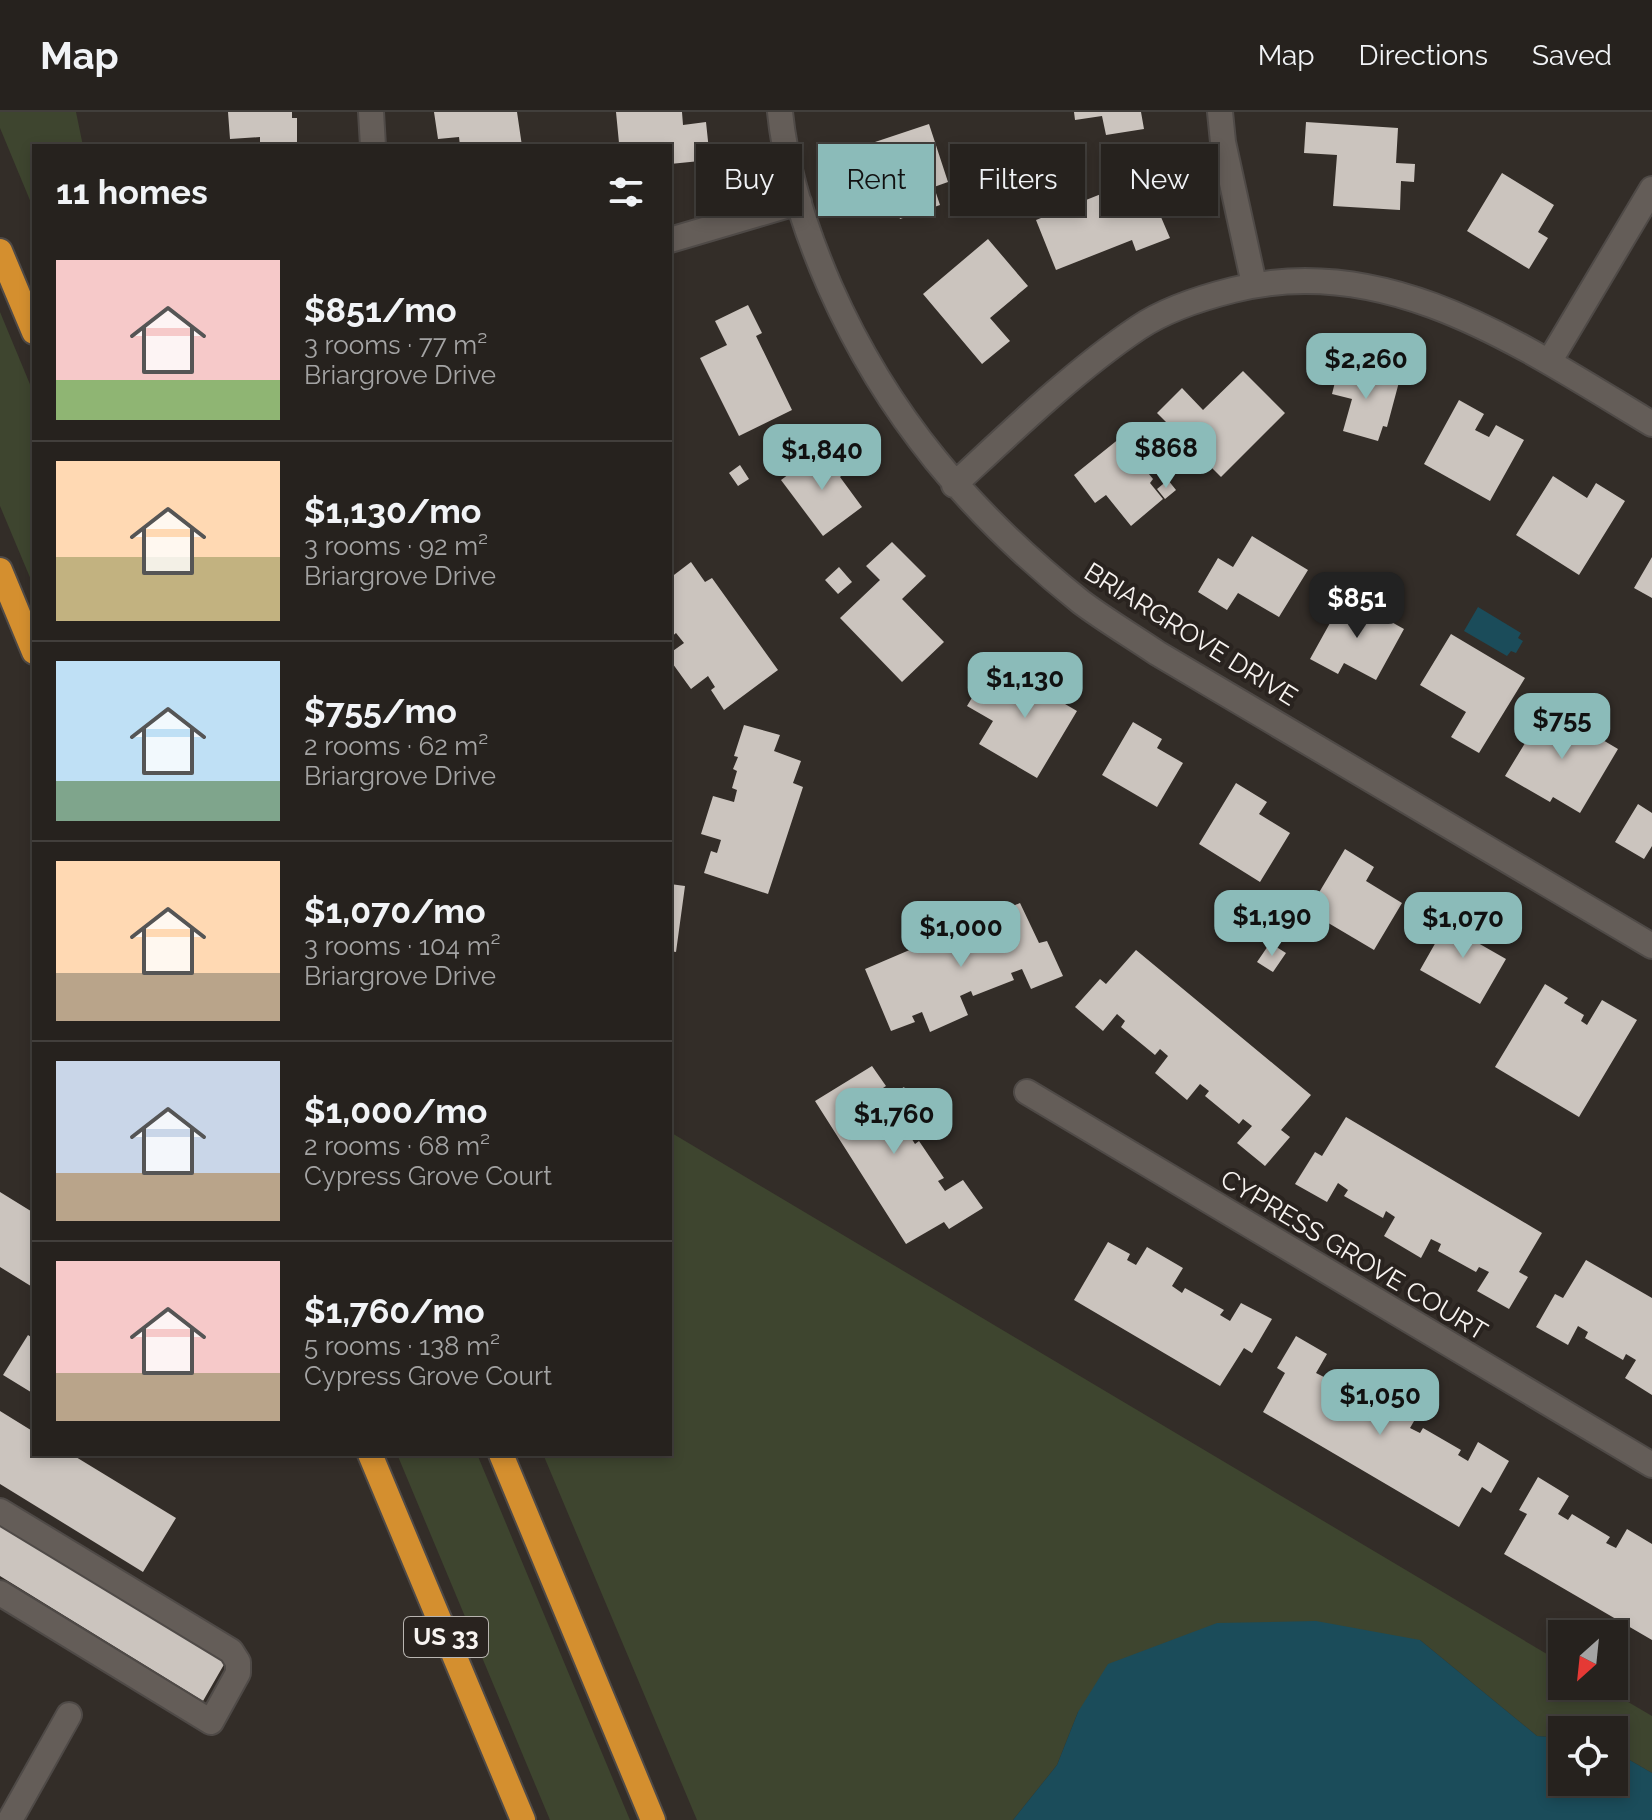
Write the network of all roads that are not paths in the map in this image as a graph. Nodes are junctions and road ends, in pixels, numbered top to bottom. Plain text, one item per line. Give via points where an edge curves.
1 (371, 112) edge
2 (780, 112) edge
3 (1220, 112) edge
4 (373, 144) edge
5 (784, 144) edge
6 (1652, 189) edge
7 (802, 213) edge
8 (751, 216) edge
9 (672, 239) edge
10 (0, 251) edge
11 (1254, 284) junction
12 (32, 327) edge
13 (1549, 362) junction
14 (1652, 424) edge
15 (954, 485) junction
16 (0, 570) edge
17 (32, 647) edge
18 (1652, 946) edge
19 (1027, 1092) dead end
20 (371, 1456) edge
21 (502, 1456) edge
22 (1652, 1465) edge
23 (0, 1511) edge
24 (0, 1593) edge
25 (69, 1715) dead end
26 (10, 1820) edge
27 (523, 1820) edge
28 (653, 1820) edge

1 - 4 street
2 - 5 street, BRIARGROVE DRIVE
3 - 11 street
6 - 13 street
7 - 15 street, BRIARGROVE DRIVE via 849,331 909,428
8 - 9 street
10 - 12 highway
11 - 13 street via 1302,279 1391,291 1437,305
11 - 15 street via 1200,298 1140,327
13 - 14 street
15 - 18 street, BRIARGROVE DRIVE via 1007,539 1083,603 1157,653
16 - 17 highway
19 - 22 street, CYPRESS GROVE COURT
20 - 27 highway, US 33
21 - 28 highway
23 - 24 street via 231,1651 238,1673 211,1722
25 - 26 street

